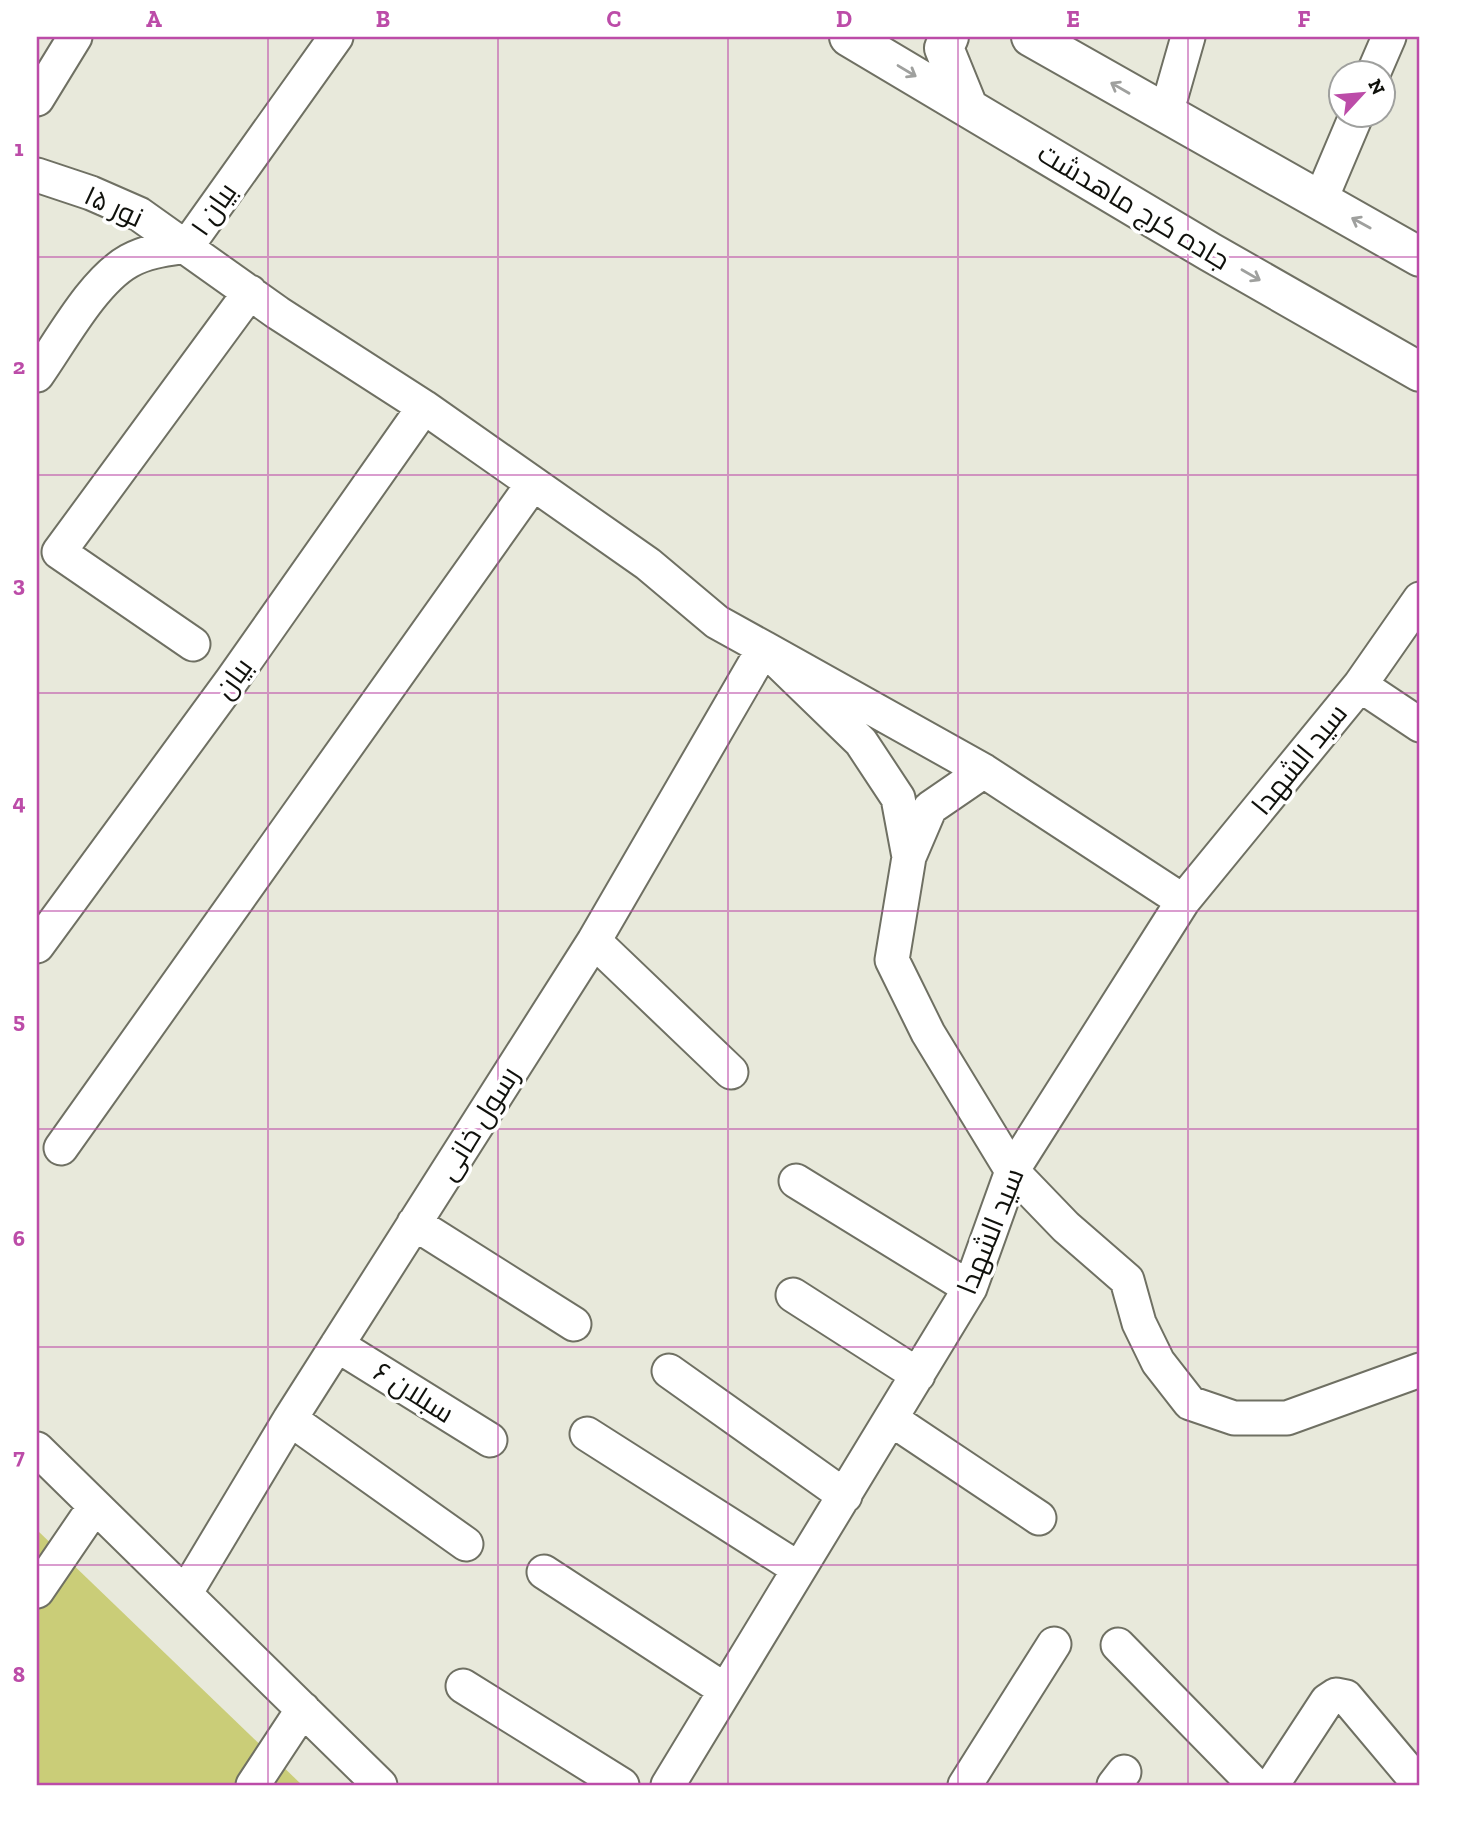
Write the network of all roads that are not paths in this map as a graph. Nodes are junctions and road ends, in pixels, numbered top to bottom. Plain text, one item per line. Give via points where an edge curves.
1 (75, 37) edge
2 (336, 37) edge
3 (849, 37) edge
4 (949, 37) edge
5 (1031, 37) edge
6 (1188, 37) edge
7 (1389, 37) edge
8 (1379, 60) edge
9 (37, 99) edge
10 (968, 107) junction
11 (1166, 114) junction
12 (1350, 130) edge
13 (37, 175) edge
14 (1320, 201) junction
15 (187, 246) junction
16 (1420, 257) edge
17 (250, 292) junction
18 (1420, 372) edge
19 (37, 375) edge
20 (424, 407) junction
21 (532, 485) junction
22 (1420, 599) edge
23 (193, 644) dead end
24 (764, 648) junction
25 (1360, 685) junction
26 (1420, 725) edge
27 (984, 771) junction
28 (909, 857) junction
29 (1183, 901) junction
30 (594, 941) junction
31 (37, 946) edge
32 (731, 1072) dead end
33 (61, 1148) dead end
34 (1012, 1171) junction
35 (796, 1181) dead end
36 (414, 1223) junction
37 (970, 1288) junction
38 (793, 1295) dead end
39 (574, 1324) dead end
40 (337, 1345) junction
41 (1420, 1370) edge
42 (668, 1371) dead end
43 (918, 1376) junction
44 (290, 1419) junction
45 (891, 1419) junction
46 (587, 1434) dead end
47 (490, 1440) dead end
48 (37, 1449) edge
49 (845, 1496) junction
50 (95, 1506) junction
51 (1039, 1518) dead end
52 (466, 1544) dead end
53 (799, 1569) junction
54 (544, 1572) dead end
55 (37, 1591) edge
56 (185, 1594) junction
57 (1054, 1644) dead end
58 (1118, 1644) dead end
59 (463, 1686) dead end
60 (726, 1690) junction
61 (303, 1709) junction
62 (253, 1785) edge
63 (380, 1785) edge
64 (622, 1785) edge
65 (668, 1785) edge
66 (965, 1785) edge
67 (1255, 1785) edge
68 (1272, 1785) edge
69 (1420, 1785) edge

1 - 9 street
2 - 15 street, بیان ۱
3 -> 10 main road, جاده کرج ماهدشت
4 - 10 main road via 944,47
11 -> 5 main road
6 - 11 street
7 - 8 street
10 -> 18 main road, جاده کرج ماهدشت
11 - 14 main road
12 - 14 street
13 - 15 street, نور ۱۵ via 139,214
16 -> 14 main road
15 - 17 street, نور ۱۵
15 - 19 street, بیان ۱ via 153,251 128,261 103,283
17 - 20 street, نور ۱۵
17 - 23 street via 60,552
20 - 21 street, نور ۱۵
20 - 31 street, بیان
21 - 24 street, نور ۱۵ via 648,564 716,622
21 - 33 street
22 - 25 street, سید الشهدا
24 - 27 street
24 - 28 street via 861,742 898,798
24 - 30 street, رسول خانی
25 - 26 street
25 - 29 street, سید الشهدا
27 - 28 street via 930,808
27 - 29 street
28 - 34 street via 892,960 928,1033
29 - 34 street, سید الشهدا
30 - 32 street
30 - 36 street, رسول خانی
34 - 37 street, سید الشهدا
34 - 41 street via 1127,1280 1139,1323 1158,1362 1190,1403 1234,1418 1287,1418
35 - 37 street
36 - 39 street
36 - 40 street, رسول خانی
37 - 43 street, سید الشهدا
38 - 43 street
40 - 44 street, رسول خانی
40 - 47 street, سبلان ۶
42 - 49 street
43 - 45 street, سید الشهدا
44 - 52 street
44 - 56 street, رسول خانی
45 - 49 street, سید الشهدا
45 - 51 street
46 - 53 street
48 - 50 street
49 - 53 street, سید الشهدا
50 - 55 street
50 - 56 street
53 - 60 street, سید الشهدا
54 - 60 street
56 - 61 street
57 - 66 street
58 - 67 street
59 - 64 street
60 - 65 street, سید الشهدا
61 - 62 street
61 - 63 street
68 - 69 street via 1327,1701 1336,1695 1346,1697

